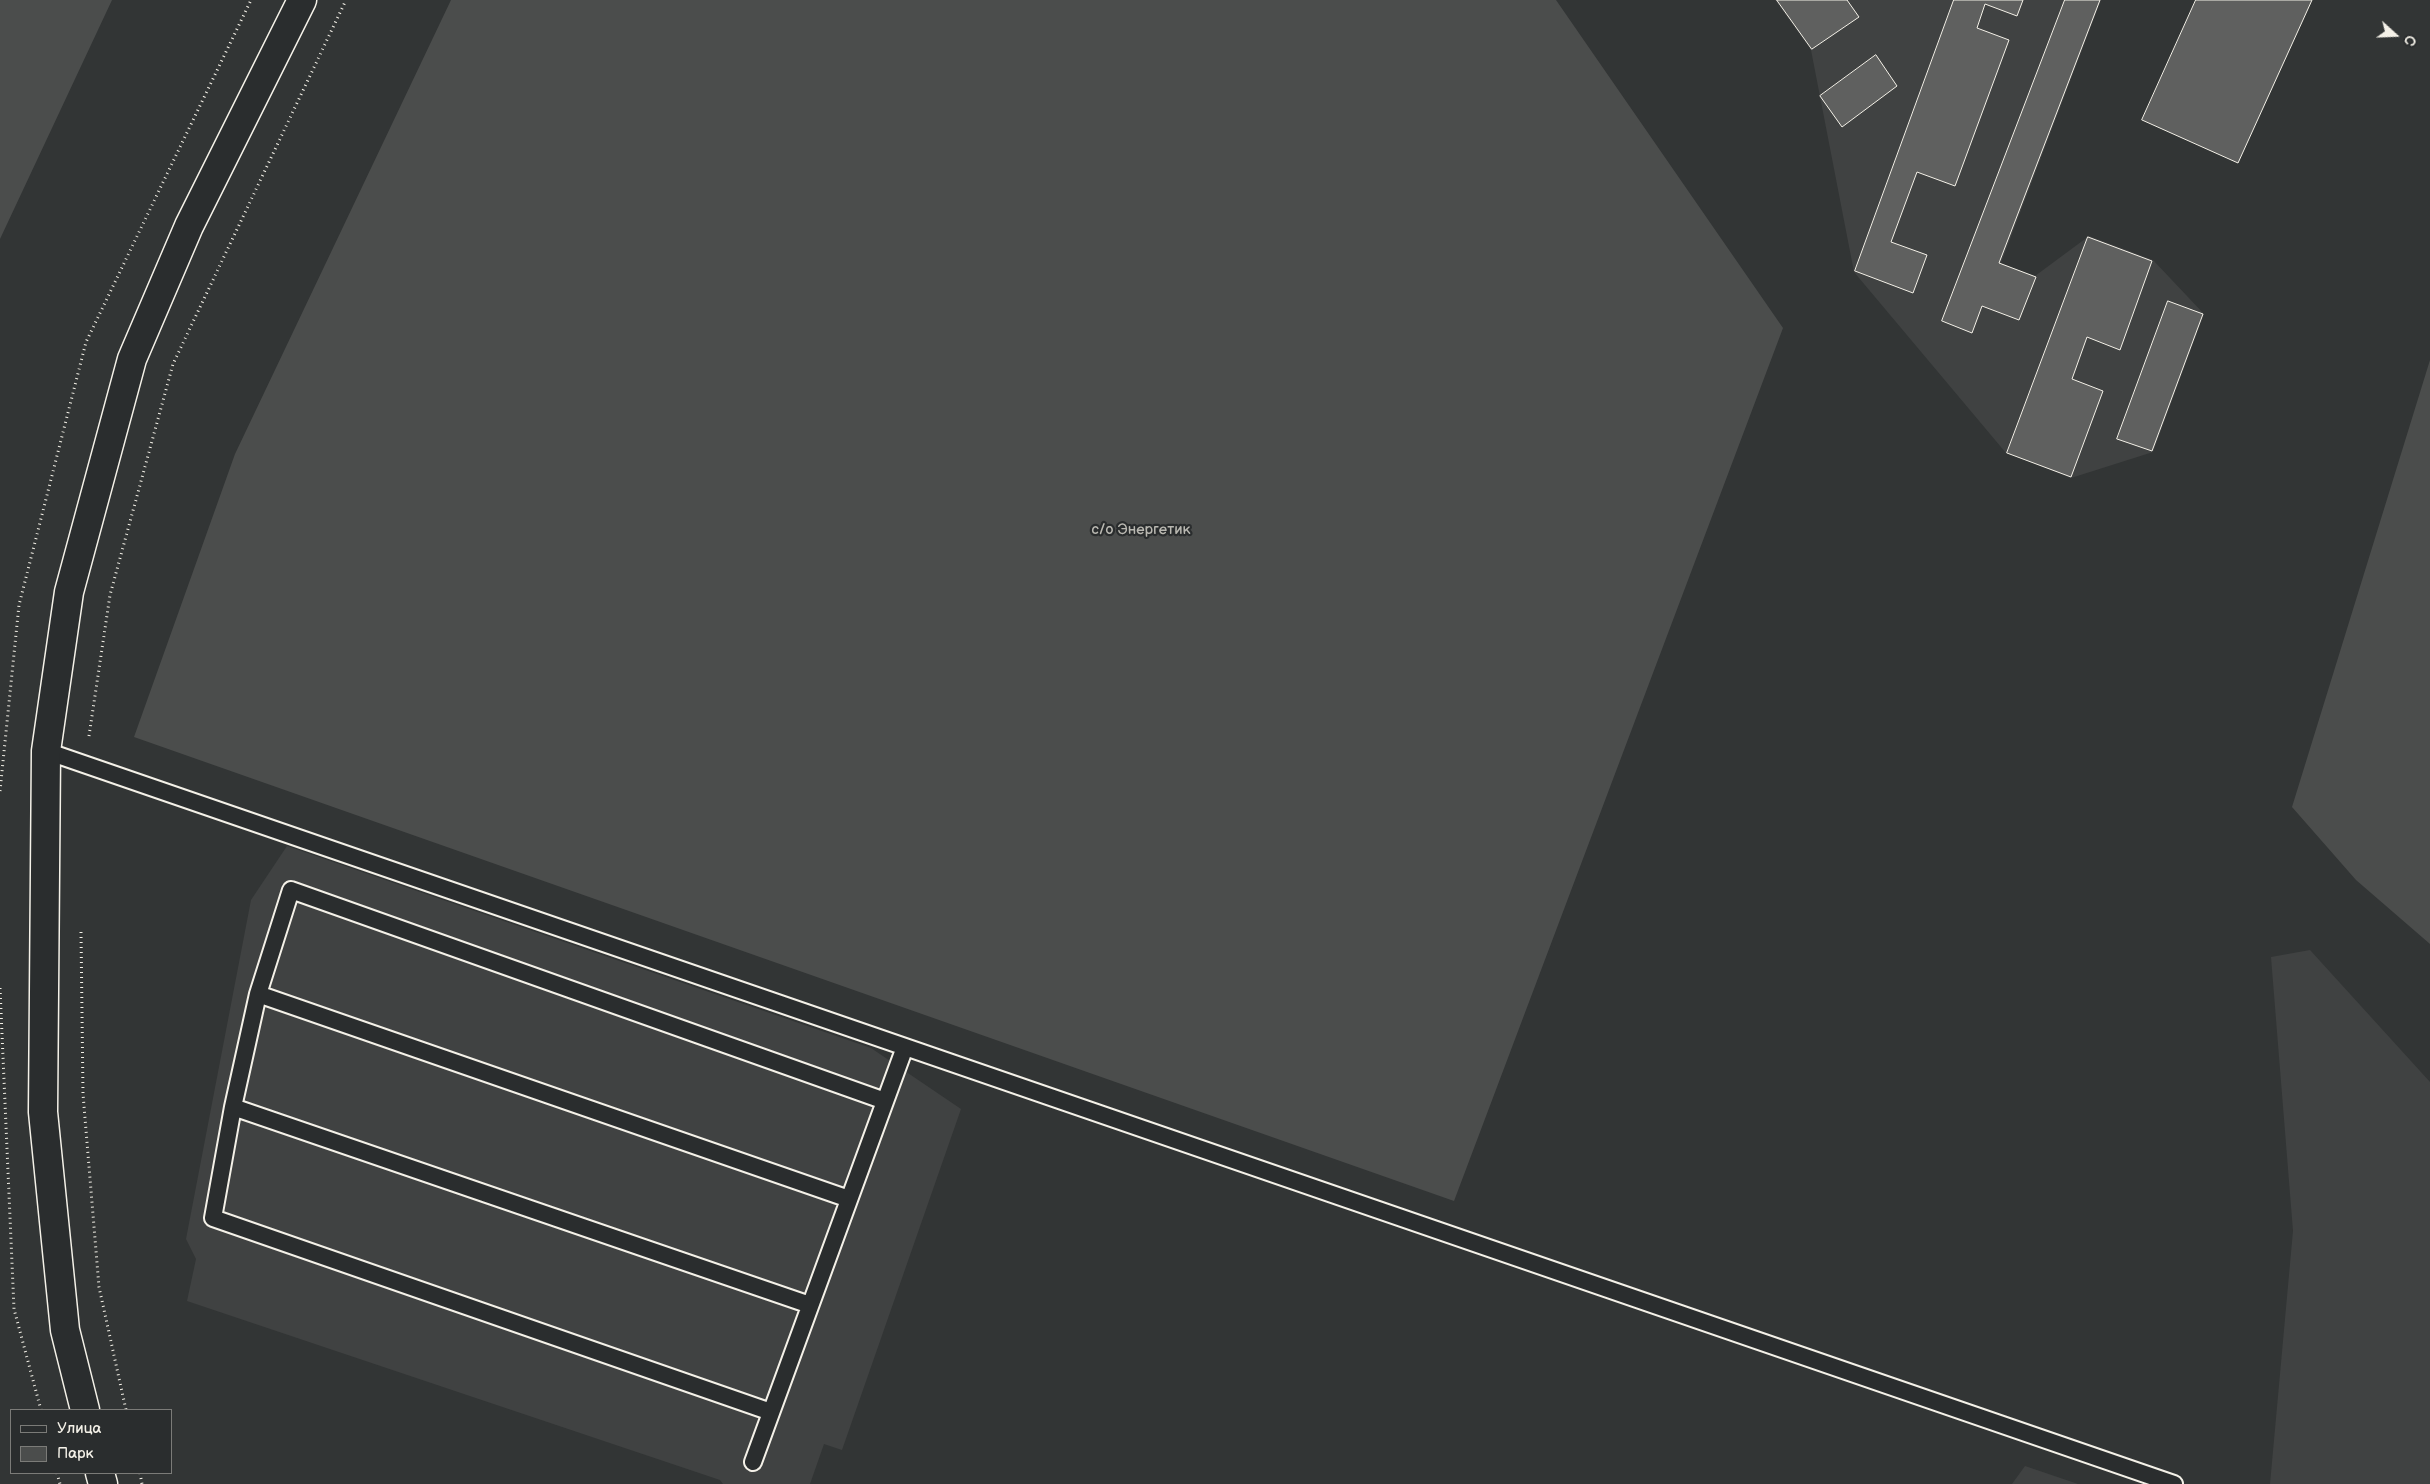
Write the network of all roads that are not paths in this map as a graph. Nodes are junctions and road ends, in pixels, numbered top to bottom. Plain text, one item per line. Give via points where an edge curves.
1 (302, 0) edge
2 (46, 751) junction
3 (258, 994) junction
4 (905, 1047) junction
5 (885, 1101) junction
6 (233, 1107) junction
7 (849, 1199) junction
8 (810, 1305) junction
9 (85, 1409) edge
10 (771, 1412) junction
11 (753, 1462) dead end
12 (2174, 1484) edge

1 - 2 street via 189,226 132,360 69,592
2 - 4 lane
2 - 9 street via 43,1112 65,1330
3 - 5 lane via 290,890
3 - 6 lane
3 - 7 lane
4 - 5 lane
4 - 12 lane
5 - 7 lane
6 - 8 lane
6 - 10 lane via 213,1218
7 - 8 lane
8 - 10 lane
10 - 11 lane

